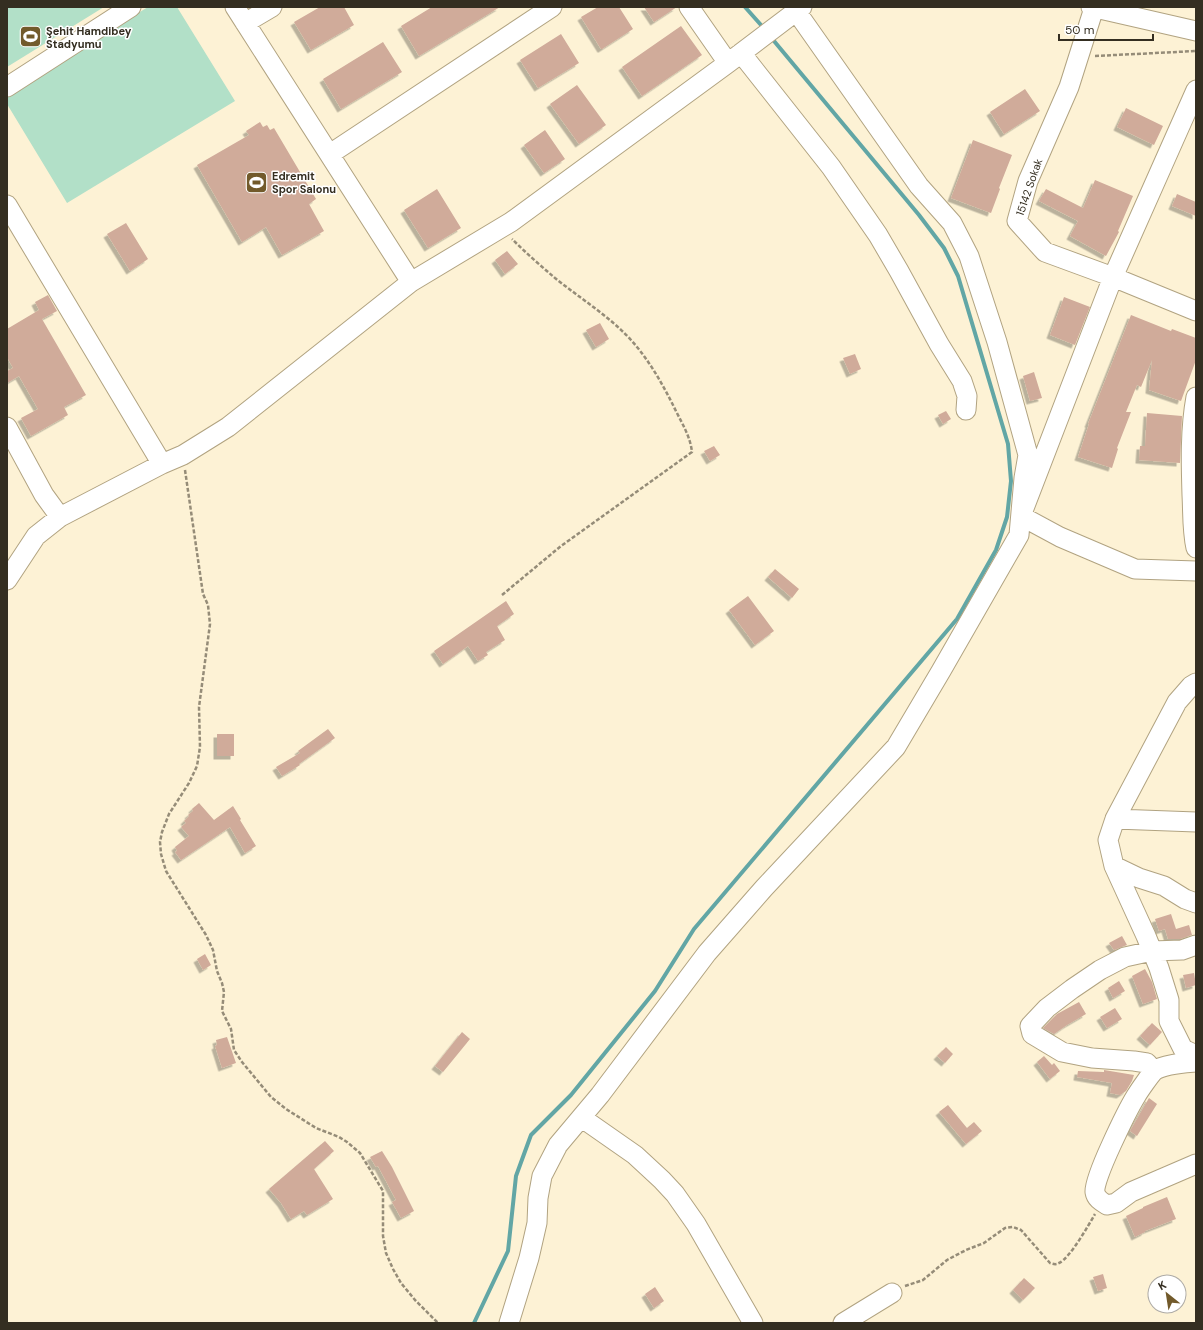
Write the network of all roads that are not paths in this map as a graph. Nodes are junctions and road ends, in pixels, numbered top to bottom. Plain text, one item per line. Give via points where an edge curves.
1 (131, 7) edge
2 (235, 7) edge
3 (272, 7) edge
4 (552, 7) edge
5 (688, 7) edge
6 (1093, 8) edge
7 (799, 9) edge
8 (245, 23) junction
9 (1196, 31) edge
10 (734, 58) junction
11 (7, 87) edge
12 (1196, 90) edge
13 (330, 154) junction
14 (7, 205) edge
15 (1113, 277) junction
16 (411, 282) junction
17 (1196, 311) edge
18 (1196, 397) edge
19 (966, 410) dead end
20 (7, 427) edge
21 (162, 464) junction
22 (1021, 516) junction
23 (60, 517) junction
24 (1196, 548) edge
25 (1196, 571) edge
26 (7, 580) edge
27 (1196, 683) edge
28 (1115, 819) junction
29 (1196, 822) edge
30 (1114, 866) junction
31 (1196, 903) edge
32 (1196, 945) edge
33 (1152, 951) junction
34 (1196, 1055) edge
35 (1196, 1062) edge
36 (1154, 1071) junction
37 (582, 1118) junction
38 (1196, 1164) edge
39 (892, 1293) road end
40 (509, 1323) edge
41 (753, 1323) edge
42 (842, 1323) edge

1 - 11 street
2 - 8 street
3 - 8 street
4 - 13 street
5 - 10 street
6 - 9 street
6 - 15 street, 15142 Sokak via 1069,87 1028,180 1017,221 1045,252
7 - 10 street
7 - 22 street via 919,186 952,224 969,256 997,342 1028,456
8 - 13 street
10 - 16 street via 517,217
10 - 19 street via 831,167 878,235 962,381
12 - 15 street
13 - 16 street
14 - 21 street
15 - 17 street, 15142 Sokak
15 - 22 street
16 - 21 street via 228,427 183,455
18 - 24 street via 1191,462 1193,535
20 - 23 street via 44,495
21 - 23 street
22 - 25 street via 1060,537 1135,569
22 - 37 street via 1019,534 896,747 707,953
23 - 26 street via 36,536
27 - 28 street via 1177,702
28 - 29 street
28 - 30 street via 1108,840
30 - 31 street via 1164,886
30 - 33 street
32 - 33 street via 1182,950
33 - 34 street via 1170,1000 1169,1021 1183,1049
33 - 36 street via 1125,957 1100,970 1047,1008 1030,1026 1032,1034 1062,1052 1092,1058 1147,1063
35 - 36 street via 1172,1064
36 - 38 street via 1136,1095 1120,1127 1097,1179 1094,1192 1098,1200 1107,1205 1116,1204 1131,1192
37 - 40 street via 558,1145 542,1176 537,1223
37 - 41 street via 635,1155 674,1194 696,1224
39 - 42 street

